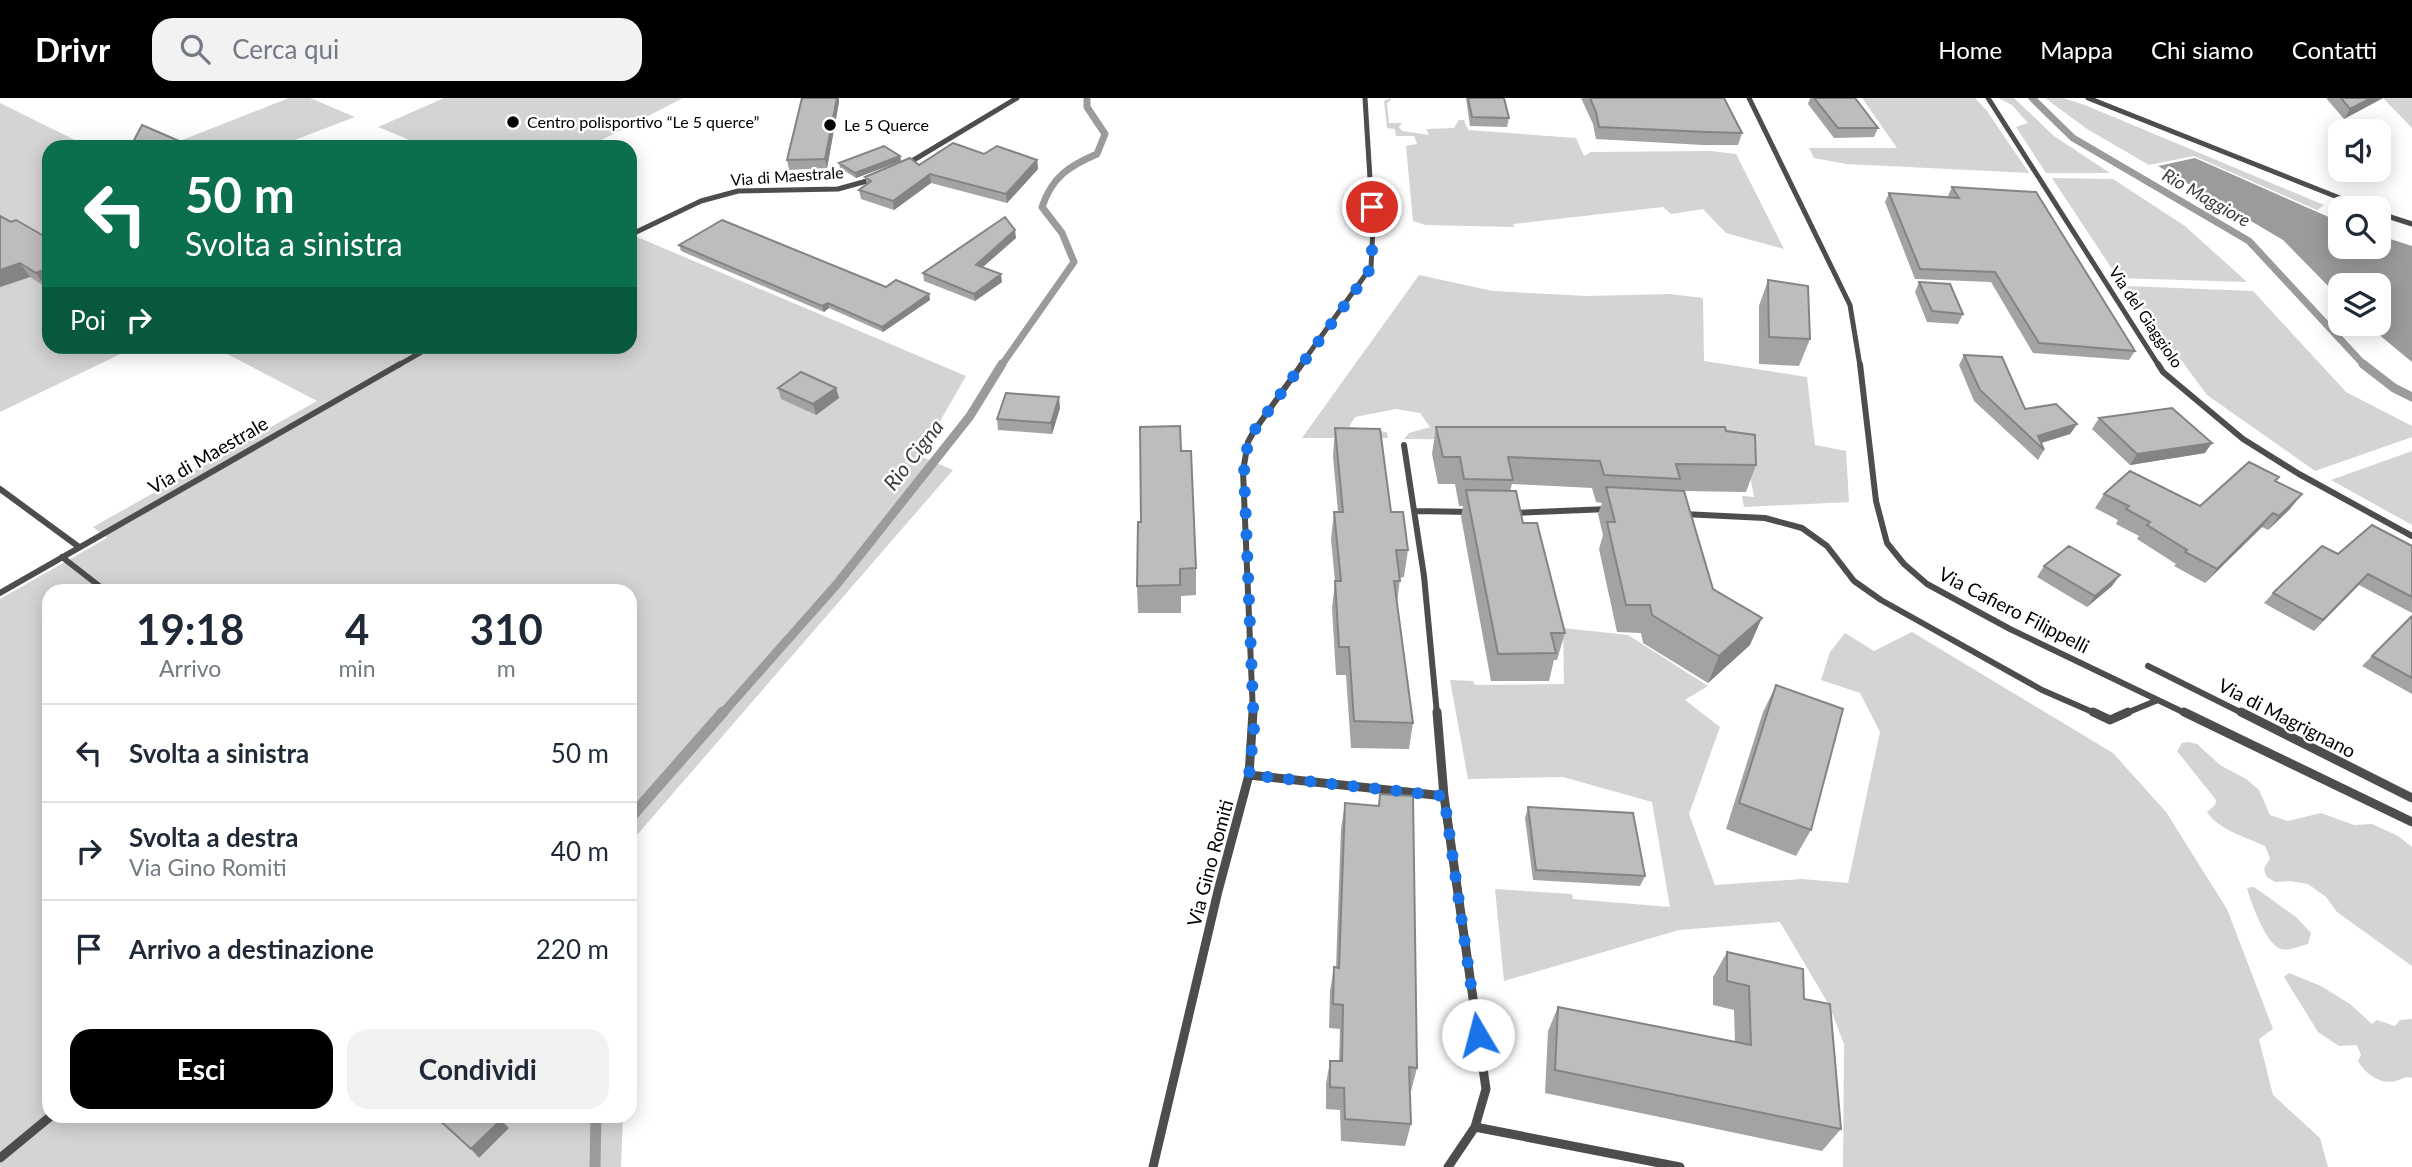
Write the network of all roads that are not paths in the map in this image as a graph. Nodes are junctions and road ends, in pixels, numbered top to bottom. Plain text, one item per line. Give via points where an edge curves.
1 (1017, 98) edge
2 (1365, 98) edge
3 (1749, 98) edge
4 (1988, 98) edge
5 (2088, 98) edge
6 (905, 165) edge
7 (883, 176) edge
8 (2335, 196) edge
9 (2391, 217) edge
10 (2412, 224) edge
11 (637, 232) edge
12 (418, 354) edge
13 (1404, 445) dead end
14 (0, 489) edge
15 (1622, 510) edge
16 (1416, 511) junction
17 (1480, 512) edge
18 (1506, 513) edge
19 (1674, 513) edge
20 (2412, 536) edge
21 (79, 547) junction
22 (62, 557) junction
23 (97, 584) edge
24 (0, 593) edge
25 (2148, 666) dead end
26 (2158, 700) junction
27 (1249, 775) junction
28 (1444, 796) junction
29 (2412, 798) edge
30 (2412, 822) edge
31 (42, 1123) edge
32 (1475, 1127) junction
33 (0, 1158) edge
34 (1153, 1167) edge
35 (1448, 1167) edge
36 (1680, 1167) edge

1 - 6 street
2 - 27 street, Via Gino Romiti via 1371,267 1261,420 1245,457 1254,730
3 - 26 street, Via Cafiero Filippelli via 1850,305 1876,501 1887,543 1915,575 1950,598
4 - 20 street, Via del Giaggiolo via 2163,373 2243,439
5 - 8 street
7 - 11 street, Via di Maestrale via 838,190 738,191 701,201
9 - 10 street
12 - 21 street, Via di Maestrale
13 - 16 street
14 - 21 street
15 - 18 street
16 - 17 street
16 - 28 street
19 - 26 street via 1765,518 1802,528 1827,546 1854,581 1881,600 2072,705 2110,720
21 - 22 street, Via di Maestrale
22 - 23 street
22 - 24 street, Via di Maestrale
25 - 29 street, Via di Magrignano
26 - 30 street, Via Cafiero Filippelli
27 - 28 street
27 - 34 street, Via Gino Romiti
28 - 32 street via 1486,1088
31 - 33 street
32 - 35 street
32 - 36 street

